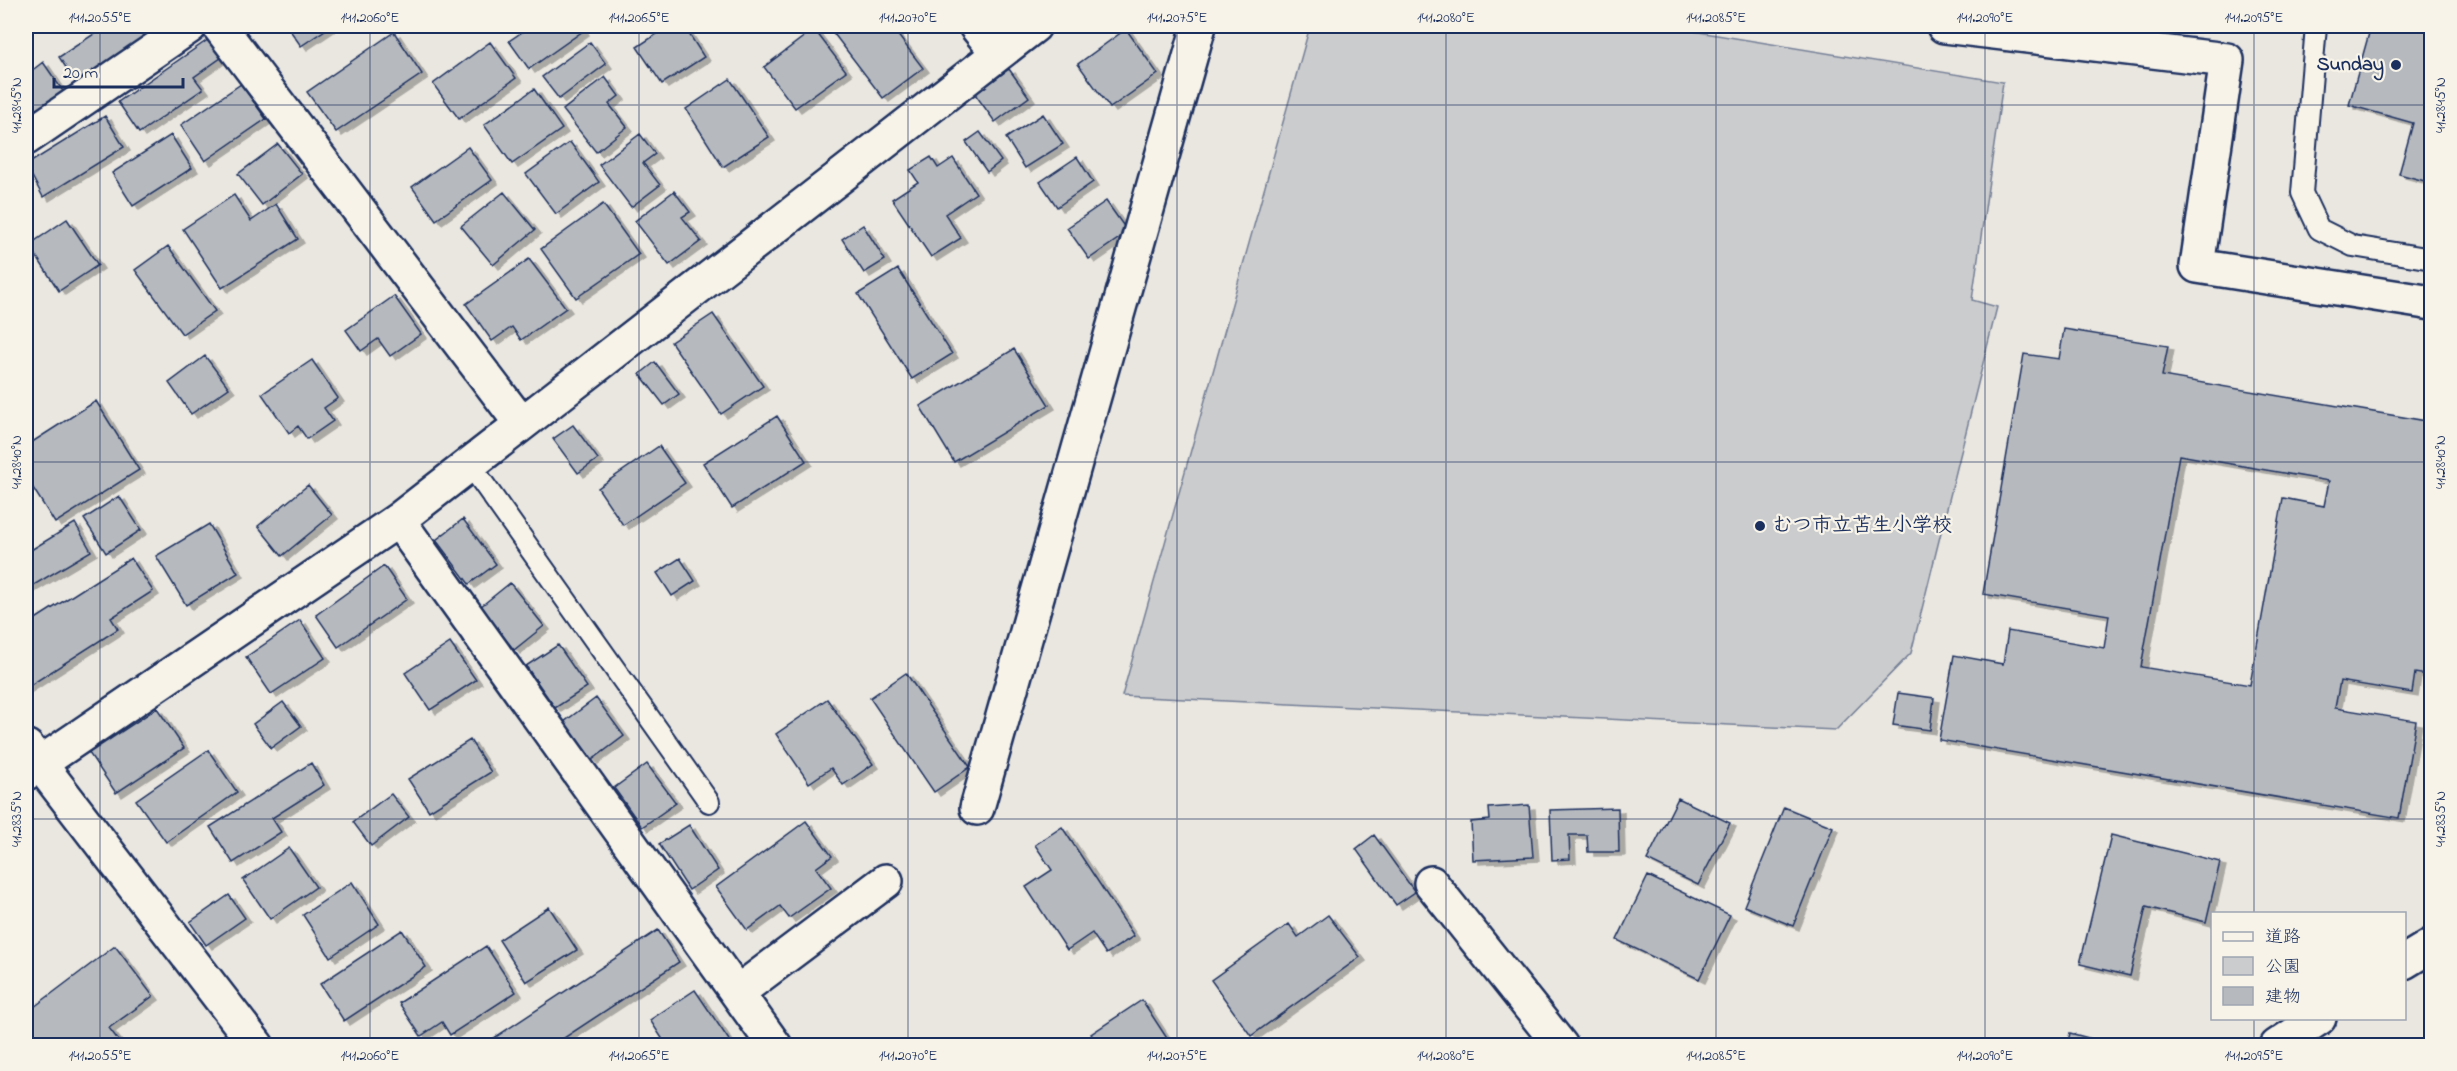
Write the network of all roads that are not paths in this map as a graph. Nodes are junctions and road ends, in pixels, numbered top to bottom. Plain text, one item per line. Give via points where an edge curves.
1 (190, 26) edge
2 (219, 26) edge
3 (976, 26) edge
4 (1034, 26) edge
5 (1199, 26) edge
6 (1944, 26) edge
7 (2316, 26) edge
8 (997, 52) junction
9 (26, 138) edge
10 (2432, 260) edge
11 (2432, 303) edge
12 (520, 422) junction
13 (469, 463) junction
14 (398, 520) junction
15 (30, 760) edge
16 (709, 802) dead end
17 (977, 807) dead end
18 (886, 881) dead end
19 (1431, 883) dead end
20 (2432, 945) edge
21 (2406, 961) edge
22 (738, 992) junction
23 (2316, 1020) edge
24 (1561, 1045) edge
25 (257, 1046) edge
26 (775, 1046) edge
27 (2277, 1046) edge

1 - 9 street
2 - 12 street
3 - 8 street
4 - 8 street
5 - 17 street
6 - 11 street via 2227,60 2197,266
7 - 10 lane via 2302,193 2319,229 2353,246
8 - 12 street
12 - 13 street
13 - 14 street
13 - 16 lane
14 - 15 street
14 - 22 street
15 - 25 street
18 - 22 street
19 - 24 street
20 - 21 street
22 - 26 street
23 - 27 street

